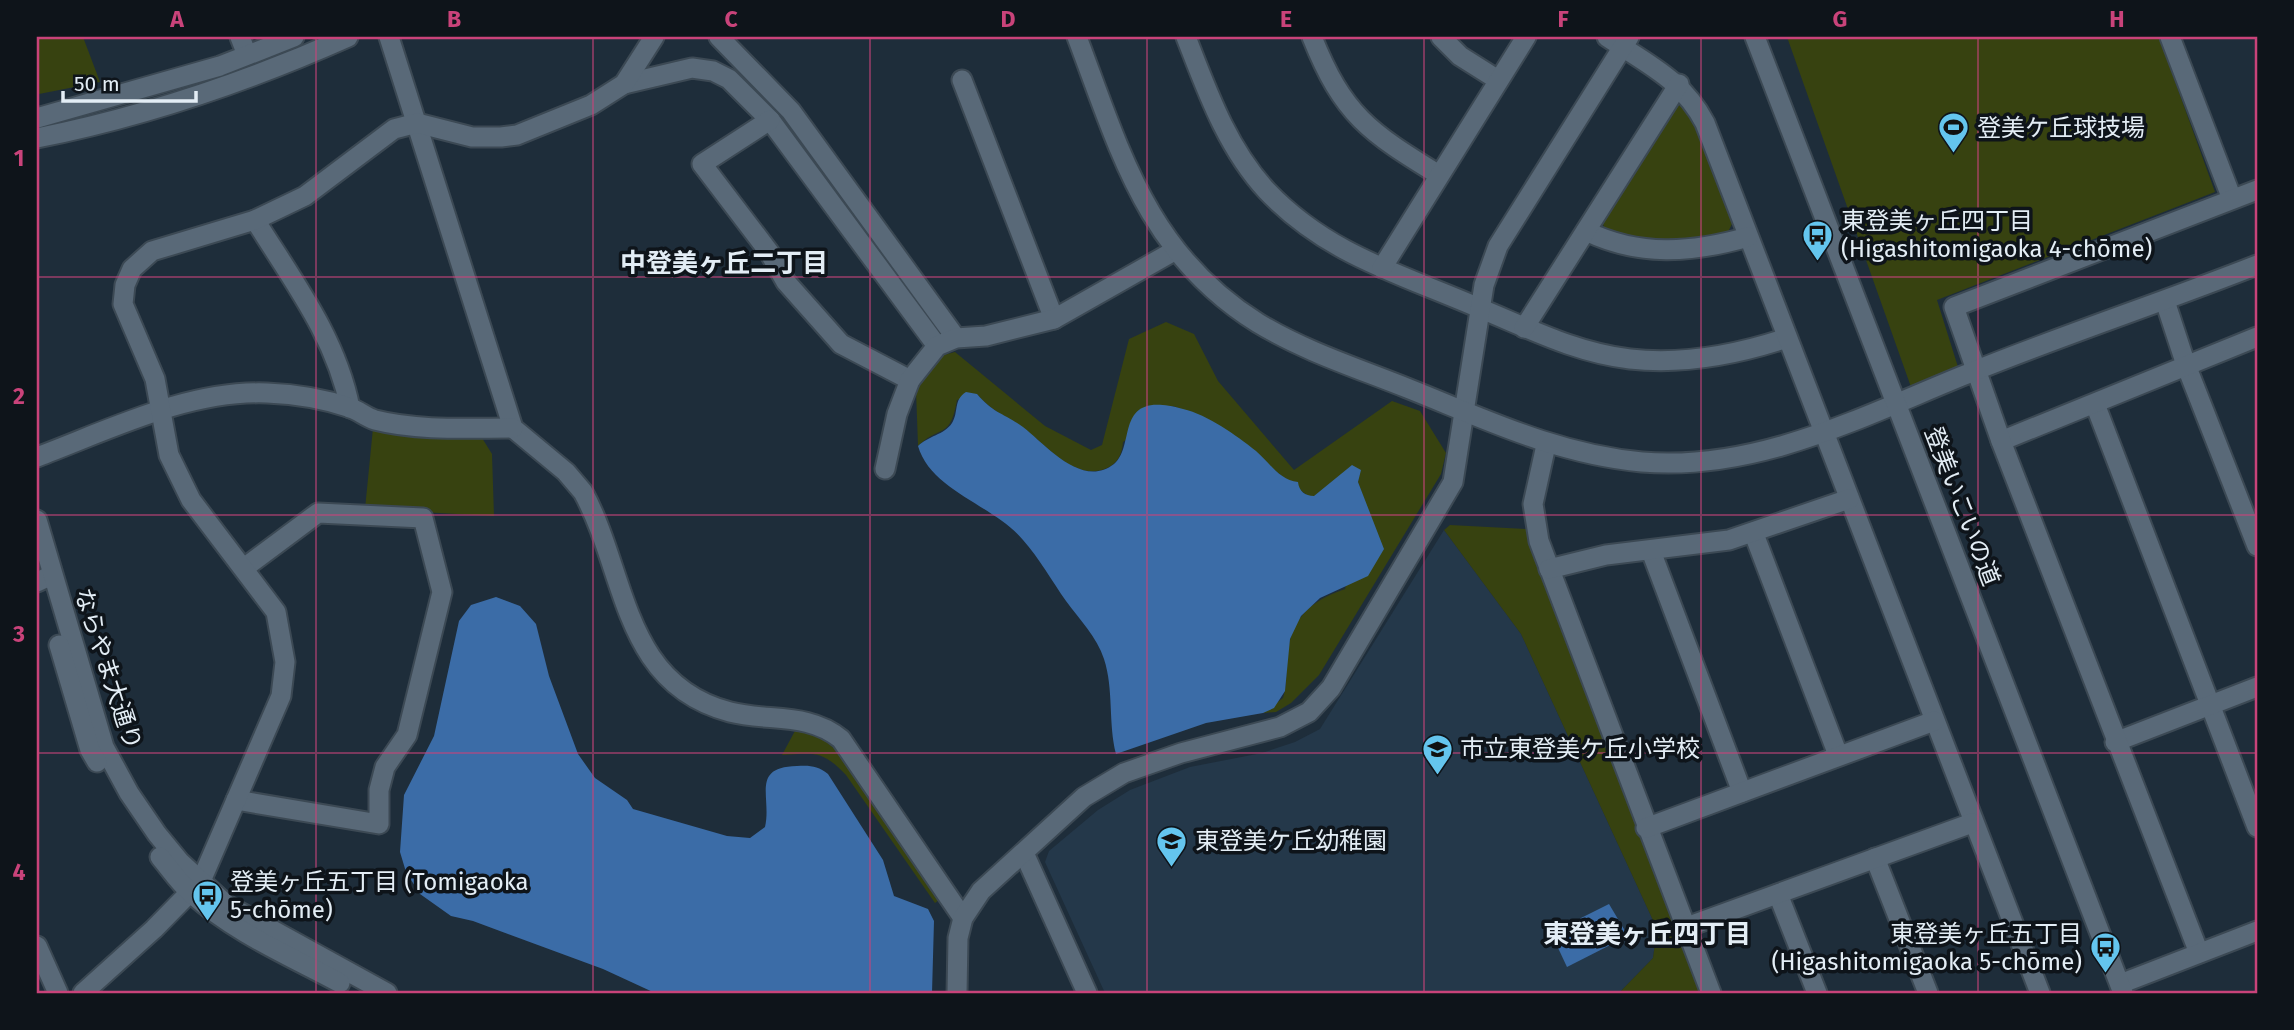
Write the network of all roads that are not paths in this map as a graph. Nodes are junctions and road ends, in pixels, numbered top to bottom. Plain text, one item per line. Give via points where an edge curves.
1 (294, 37) edge
2 (348, 37) edge
3 (389, 37) edge
4 (654, 37) edge
5 (719, 37) edge
6 (1077, 37) edge
7 (1186, 37) edge
8 (1312, 37) edge
9 (1441, 37) edge
10 (1526, 37) edge
11 (1755, 37) edge
12 (2170, 37) edge
13 (1620, 40) edge
14 (243, 46) edge
15 (962, 80) dead end
16 (1498, 80) junction
17 (624, 84) junction
18 (1679, 84) junction
19 (37, 118) edge
20 (771, 120) junction
21 (417, 123) junction
22 (37, 138) edge
23 (1439, 175) junction
24 (2257, 190) edge
25 (2232, 199) junction
26 (255, 220) junction
27 (1586, 231) junction
28 (1748, 237) junction
29 (1174, 251) junction
30 (2257, 265) edge
31 (1382, 268) junction
32 (2165, 301) junction
33 (1480, 308) junction
34 (1054, 318) junction
35 (1524, 328) junction
36 (2257, 337) edge
37 (957, 338) junction
38 (1787, 338) junction
39 (937, 346) junction
40 (2186, 365) junction
41 (1975, 371) junction
42 (910, 380) junction
43 (1897, 404) junction
44 (2095, 404) junction
45 (350, 408) junction
46 (161, 411) junction
47 (1466, 413) junction
48 (513, 428) junction
49 (1823, 433) junction
50 (2001, 441) junction
51 (1546, 445) junction
52 (37, 457) edge
53 (885, 469) dead end
54 (1849, 499) junction
55 (37, 520) edge
56 (1754, 534) junction
57 (2257, 546) edge
58 (1651, 551) junction
59 (244, 568) junction
60 (1549, 569) junction
61 (42, 576) edge
62 (2257, 687) edge
63 (2210, 705) junction
64 (1934, 721) junction
65 (2115, 742) junction
66 (1838, 755) junction
67 (1742, 792) junction
68 (236, 800) junction
69 (1972, 823) junction
70 (2257, 827) edge
71 (1646, 828) junction
72 (1024, 853) junction
73 (1875, 858) junction
74 (195, 887) junction
75 (1778, 894) junction
76 (963, 918) junction
77 (1684, 928) junction
78 (2257, 931) edge
79 (37, 946) edge
80 (2199, 953) junction
81 (2121, 988) edge
82 (58, 993) edge
83 (83, 993) edge
84 (360, 993) edge
85 (387, 993) edge
86 (957, 993) edge
87 (1087, 993) edge
88 (1711, 993) edge
89 (1817, 993) edge
90 (1928, 993) edge
91 (2040, 993) edge

1 - 14 street
2 - 22 street via 164,105
3 - 21 street
4 - 17 street
5 - 37 street via 791,111
6 - 29 street via 1137,191
7 - 31 street via 1232,141 1266,189 1324,240
8 - 23 street via 1332,85 1358,119 1383,141
9 - 16 street via 1460,56
10 - 16 street
11 - 43 street, 登美いこいの道
12 - 25 street
13 - 18 street
13 - 33 street via 1504,235 1488,271
14 - 19 street via 220,66
15 - 34 street
16 - 23 street
17 - 20 street via 692,68 713,71 729,79
17 - 21 street via 591,105 517,135 472,136
18 - 27 street
18 - 28 street via 1705,123
20 - 39 street
20 - 42 street via 702,164 769,252 786,282 841,344
21 - 26 street via 394,129 305,196
21 - 48 street
23 - 31 street
24 - 25 street
25 - 41 street via 1954,307
26 - 45 street via 326,334 343,372
26 - 46 street via 152,251 128,276 125,314 149,363
27 - 28 street via 1624,245 1670,251
27 - 35 street
28 - 38 street
29 - 34 street
29 - 47 street via 1233,306 1260,324
30 - 32 street
31 - 33 street
32 - 40 street
32 - 41 street
33 - 35 street
33 - 47 street
34 - 37 street via 986,336
35 - 38 street via 1588,351 1656,361 1751,350
36 - 40 street
37 - 39 street
38 - 49 street
39 - 42 street
40 - 44 street
40 - 57 street
41 - 43 street
41 - 50 street
42 - 53 street
43 - 49 street
43 - 81 street, 登美いこいの道
44 - 50 street
44 - 63 street
45 - 46 street via 290,395 242,393
45 - 48 street via 373,419 409,425
46 - 52 street
46 - 59 street via 169,455 183,486
47 - 51 street
47 - 72 street via 1453,482 1331,688 1309,712 1280,727 1124,773 1084,797
48 - 76 street via 583,492 636,632 664,673 689,694 717,708 810,722 841,739
49 - 51 street via 1750,454 1673,463
49 - 54 street
50 - 65 street
51 - 60 street via 1535,490 1534,518
54 - 56 street
54 - 64 street
55 - 61 street, ならやま大通り
56 - 58 street
56 - 66 street
58 - 60 street via 1606,555
58 - 67 street
59 - 68 street via 275,612 285,662 281,696
59 - 68 street via 318,513 423,518 442,592 407,735 385,767 379,790 379,824
60 - 71 street
61 - 74 street, ならやま大通り via 103,747 129,793
62 - 63 street
63 - 65 street
63 - 70 street
64 - 66 street
64 - 69 street
65 - 80 street
66 - 67 street
67 - 71 street
68 - 74 street
69 - 73 street
69 - 91 street
71 - 77 street
72 - 76 street via 981,891
72 - 87 street
73 - 75 street
73 - 90 street
74 - 83 street
74 - 84 street via 253,937
74 - 85 street, ならやま大通り
75 - 77 street
75 - 89 street
76 - 86 street
77 - 88 street
78 - 80 street
79 - 82 street
80 - 81 street

